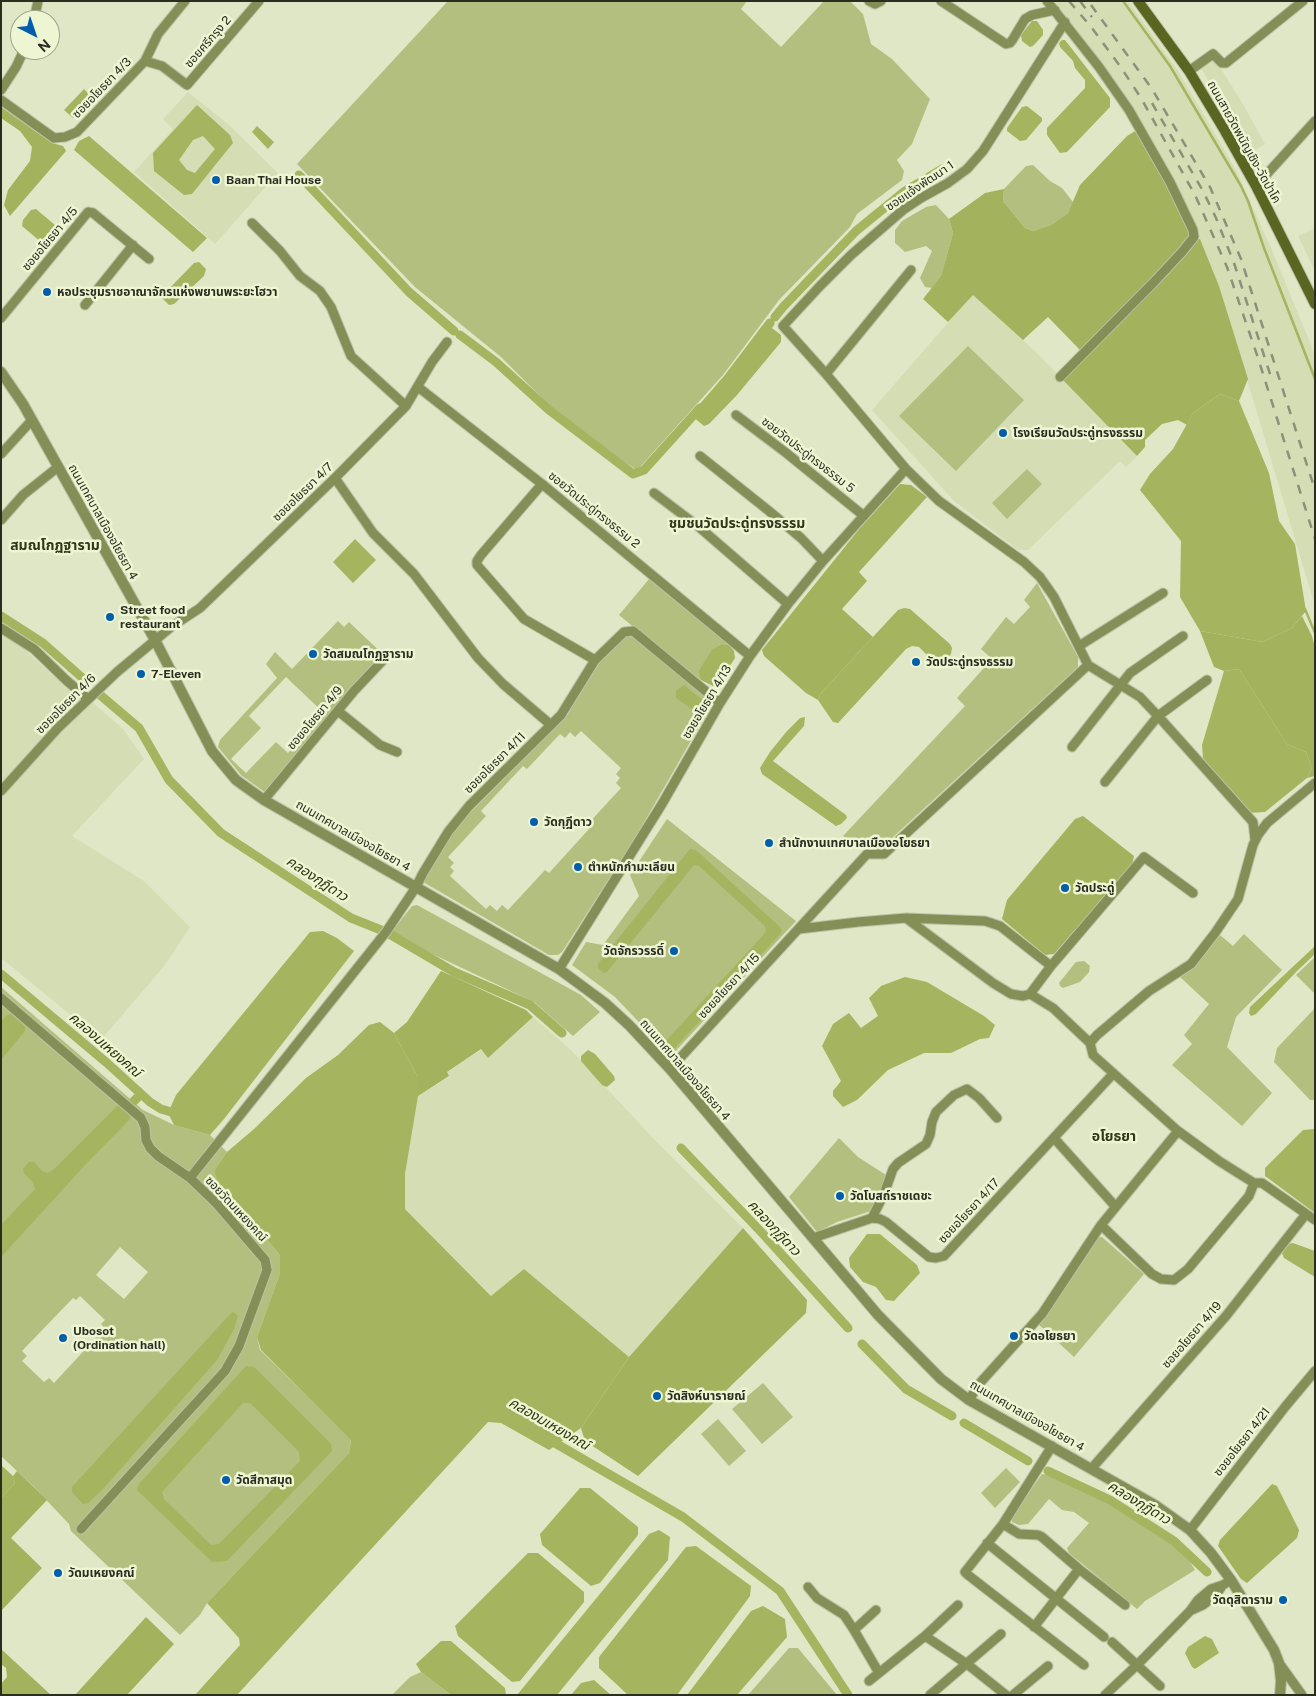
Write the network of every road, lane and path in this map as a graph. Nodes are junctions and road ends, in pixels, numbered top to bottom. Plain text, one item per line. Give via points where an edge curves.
1 (185, 1) edge
2 (259, 1) edge
3 (869, 1) edge
4 (881, 1) edge
5 (941, 1) edge
6 (1047, 1) edge
7 (1138, 1) edge
8 (1303, 1) edge
9 (1055, 10) junction
10 (1064, 22) junction
11 (19, 60) edge
12 (145, 61) junction
13 (1189, 71) junction
14 (1, 90) edge
15 (1, 100) edge
16 (1315, 121) edge
17 (1256, 186) junction
18 (252, 224) dead end
19 (133, 246) junction
20 (149, 258) dead end
21 (911, 270) dead end
22 (1314, 301) edge
23 (86, 305) dead end
24 (1, 318) edge
25 (447, 342) dead end
26 (1, 372) edge
27 (826, 374) junction
28 (1060, 377) dead end
29 (418, 387) junction
30 (406, 406) junction
31 (736, 415) dead end
32 (32, 420) junction
33 (1, 454) edge
34 (700, 456) dead end
35 (58, 467) junction
36 (906, 469) junction
37 (335, 478) junction
38 (542, 484) junction
39 (654, 493) dead end
40 (864, 516) junction
41 (1, 520) edge
42 (823, 561) junction
43 (1163, 593) dead end
44 (788, 604) junction
45 (1, 628) edge
46 (1183, 636) dead end
47 (155, 640) junction
48 (1079, 646) junction
49 (388, 655) dead end
50 (750, 656) junction
51 (595, 660) junction
52 (1088, 665) junction
53 (1207, 680) dead end
54 (1120, 684) junction
55 (88, 699) junction
56 (720, 703) junction
57 (338, 711) junction
58 (1158, 716) junction
59 (552, 725) junction
60 (1072, 747) dead end
61 (397, 752) dead end
62 (1105, 782) dead end
63 (1315, 783) edge
64 (1, 792) edge
65 (264, 800) junction
66 (1252, 822) junction
67 (1267, 823) junction
68 (1255, 840) junction
69 (416, 887) junction
70 (1193, 893) dead end
71 (906, 918) junction
72 (798, 929) junction
73 (1052, 966) junction
74 (559, 969) junction
75 (1030, 994) junction
76 (1, 998) edge
77 (1090, 1043) junction
78 (670, 1069) junction
79 (1113, 1074) junction
80 (997, 1118) dead end
81 (1178, 1131) junction
82 (1054, 1138) junction
83 (190, 1178) junction
84 (1254, 1182) junction
85 (1115, 1206) junction
86 (1306, 1214) junction
87 (872, 1218) junction
88 (1315, 1220) edge
89 (1100, 1225) junction
90 (813, 1238) junction
91 (1315, 1371) edge
92 (969, 1400) junction
93 (1052, 1446) junction
94 (1092, 1468) junction
95 (1003, 1524) junction
96 (81, 1529) dead end
97 (1190, 1530) junction
98 (987, 1543) junction
99 (1079, 1569) junction
100 (1227, 1582) junction
101 (808, 1587) dead end
102 (1056, 1599) junction
103 (958, 1605) dead end
104 (1126, 1605) dead end
105 (876, 1610) dead end
106 (1034, 1627) junction
107 (854, 1630) junction
108 (1001, 1634) dead end
109 (925, 1636) junction
110 (1278, 1663) junction
111 (967, 1664) junction
112 (1084, 1665) dead end
113 (1137, 1665) junction
114 (1048, 1666) dead end
115 (879, 1674) junction
116 (869, 1681) dead end
117 (1160, 1686) dead end
118 (1301, 1694) edge
119 (930, 1695) edge
120 (1006, 1695) edge
121 (1014, 1695) edge
122 (1105, 1695) edge
123 (1280, 1695) edge

1 - 12 street, ซอยอโยธยา 4/3 via 158,34
2 - 12 street, ซอยศรีกรุง 2 via 187,85 162,66
3 - 4 street via 875,4
5 - 9 street via 1006,44 1010,43 1025,19
6 - 9 street
7 - 13 main road, ถนนสายวัดพนัญเชิง-วัดป่าโค
8 - 13 street via 1226,63 1213,54
9 - 10 street
10 - 27 street, ซอยแจ้งพัฒนา 1 via 983,151 970,166 903,210 851,256 783,326
10 - 28 street via 1129,110 1170,182 1194,237
11 - 14 street
12 - 15 street, ซอยอโยธยา 4/3 via 77,132 65,138 54,138
13 - 17 main road, ถนนสายวัดพนัญเชิง-วัดป่าโค
16 - 17 street
17 - 22 main road, ถนนสายวัดพนัญเชิง-วัดป่าโค
18 - 30 street via 300,276 320,291 352,356
19 - 20 street, ซอยอโยธยา 4/5
19 - 23 street
19 - 24 street, ซอยอโยธยา 4/5 via 88,212
21 - 27 street
25 - 29 street, ซอยอโยธยา 4/7
26 - 32 street, ถนนเทศบาลเมืองอโยธยา 4
27 - 36 street
29 - 30 street, ซอยอโยธยา 4/7
29 - 38 street, ซอยวัดประดู่ทรงธรรม 2
30 - 37 street, ซอยอโยธยา 4/7
31 - 40 street, ซอยวัดประดู่ทรงธรรม 5
32 - 33 street
32 - 35 street, ถนนเทศบาลเมืองอโยธยา 4
34 - 42 street via 776,516
35 - 41 street via 23,495
35 - 47 street, ถนนเทศบาลเมืองอโยธยา 4
36 - 40 street, ซอยอโยธยา 4/13
36 - 48 street via 940,501 1040,577
37 - 47 street, ซอยอโยธยา 4/7 via 200,608
37 - 59 street via 373,533 414,574 478,658
38 - 50 street, ซอยวัดประดู่ทรงธรรม 2
38 - 51 street via 481,555 477,565 524,618
39 - 44 street
40 - 42 street, ซอยอโยธยา 4/13
42 - 44 street, ซอยอโยธยา 4/13
43 - 48 street
44 - 50 street, ซอยอโยธยา 4/13
45 - 55 street via 34,649
46 - 54 street via 1130,673
47 - 55 street, ซอยอโยธยา 4/6
47 - 65 street, ถนนเทศบาลเมืองอโยธยา 4 via 212,751 236,780
48 - 52 street
49 - 57 street, ซอยอโยธยา 4/9
50 - 56 street, ซอยอโยธยา 4/13
51 - 56 street, ซอยอโยธยา 4/11 via 624,632 633,631
51 - 59 street, ซอยอโยธยา 4/11 via 569,704
52 - 54 street
52 - 72 street, ซอยอโยธยา 4/15 via 884,854 867,854
53 - 58 street
54 - 58 street
54 - 60 street
55 - 64 street, ซอยอโยธยา 4/6
56 - 74 street, ซอยอโยธยา 4/13 via 662,804
57 - 61 street via 380,745
57 - 65 street, ซอยอโยธยา 4/9
58 - 62 street
58 - 66 street
59 - 69 street, ซอยอโยธยา 4/11 via 469,806 448,832
63 - 67 street
65 - 69 street, ถนนเทศบาลเมืองอโยธยา 4
66 - 67 street
66 - 68 street
67 - 68 street
68 - 77 street via 1238,899 1191,964 1150,991
69 - 74 street, ถนนเทศบาลเมืองอโยธยา 4
69 - 83 street, ซอยวัดมเหยงคณ์ via 386,932
70 - 73 street via 1144,857
71 - 72 street
71 - 73 street via 984,921 1000,926
71 - 75 street via 993,983 1011,994
72 - 78 street, ซอยอโยธยา 4/15
73 - 75 street
74 - 78 street, ถนนเทศบาลเมืองอโยธยา 4 via 605,1002
75 - 77 street via 1053,1008
76 - 83 street via 135,1111 145,1127 150,1148
77 - 79 street via 1093,1055
78 - 90 street, ถนนเทศบาลเมืองอโยธยา 4
79 - 81 street
79 - 82 street, ซอยอโยธยา 4/17
80 - 87 street via 967,1089 949,1099 936,1112 926,1144 893,1169
81 - 84 street
81 - 85 street
82 - 85 street
82 - 87 street, ซอยอโยธยา 4/17 via 944,1256 928,1257 886,1222
83 - 96 street, ซอยวัดมเหยงคณ์ via 265,1260 267,1270 239,1346 224,1371
84 - 86 street via 1262,1183
84 - 89 street via 1249,1196 1188,1269 1174,1280 1152,1274
85 - 89 street
86 - 88 street
86 - 94 street, ซอยอโยธยา 4/19 via 1226,1316
87 - 90 street
89 - 92 street via 1042,1314 979,1384
90 - 92 street, ถนนเทศบาลเมืองอโยธยา 4 via 878,1315 924,1363
91 - 97 street, ซอยอโยธยา 4/21
92 - 93 street, ถนนเทศบาลเมืองอโยธยา 4
93 - 94 street, ถนนเทศบาลเมืองอโยธยา 4
93 - 95 street
94 - 97 street, ถนนเทศบาลเมืองอโยธยา 4
95 - 98 street
95 - 99 street via 1019,1534 1042,1537
97 - 100 street, ถนนเทศบาลเมืองอโยธยา 4 via 1211,1553
98 - 102 street
98 - 106 street via 965,1572
99 - 102 street
99 - 104 street
100 - 110 street, ถนนเทศบาลเมืองอโยธยา 4 via 1274,1650
100 - 113 street via 1198,1600
101 - 107 street via 817,1598 844,1615
102 - 106 street
102 - 113 street
103 - 109 street
105 - 107 street
106 - 112 street
107 - 115 street
108 - 111 street
109 - 111 street
109 - 115 street
110 - 118 street
110 - 123 street, ถนนเทศบาลเมืองอโยธยา 4
111 - 119 street
111 - 120 street
113 - 117 street
113 - 122 street
114 - 121 street
115 - 116 street

